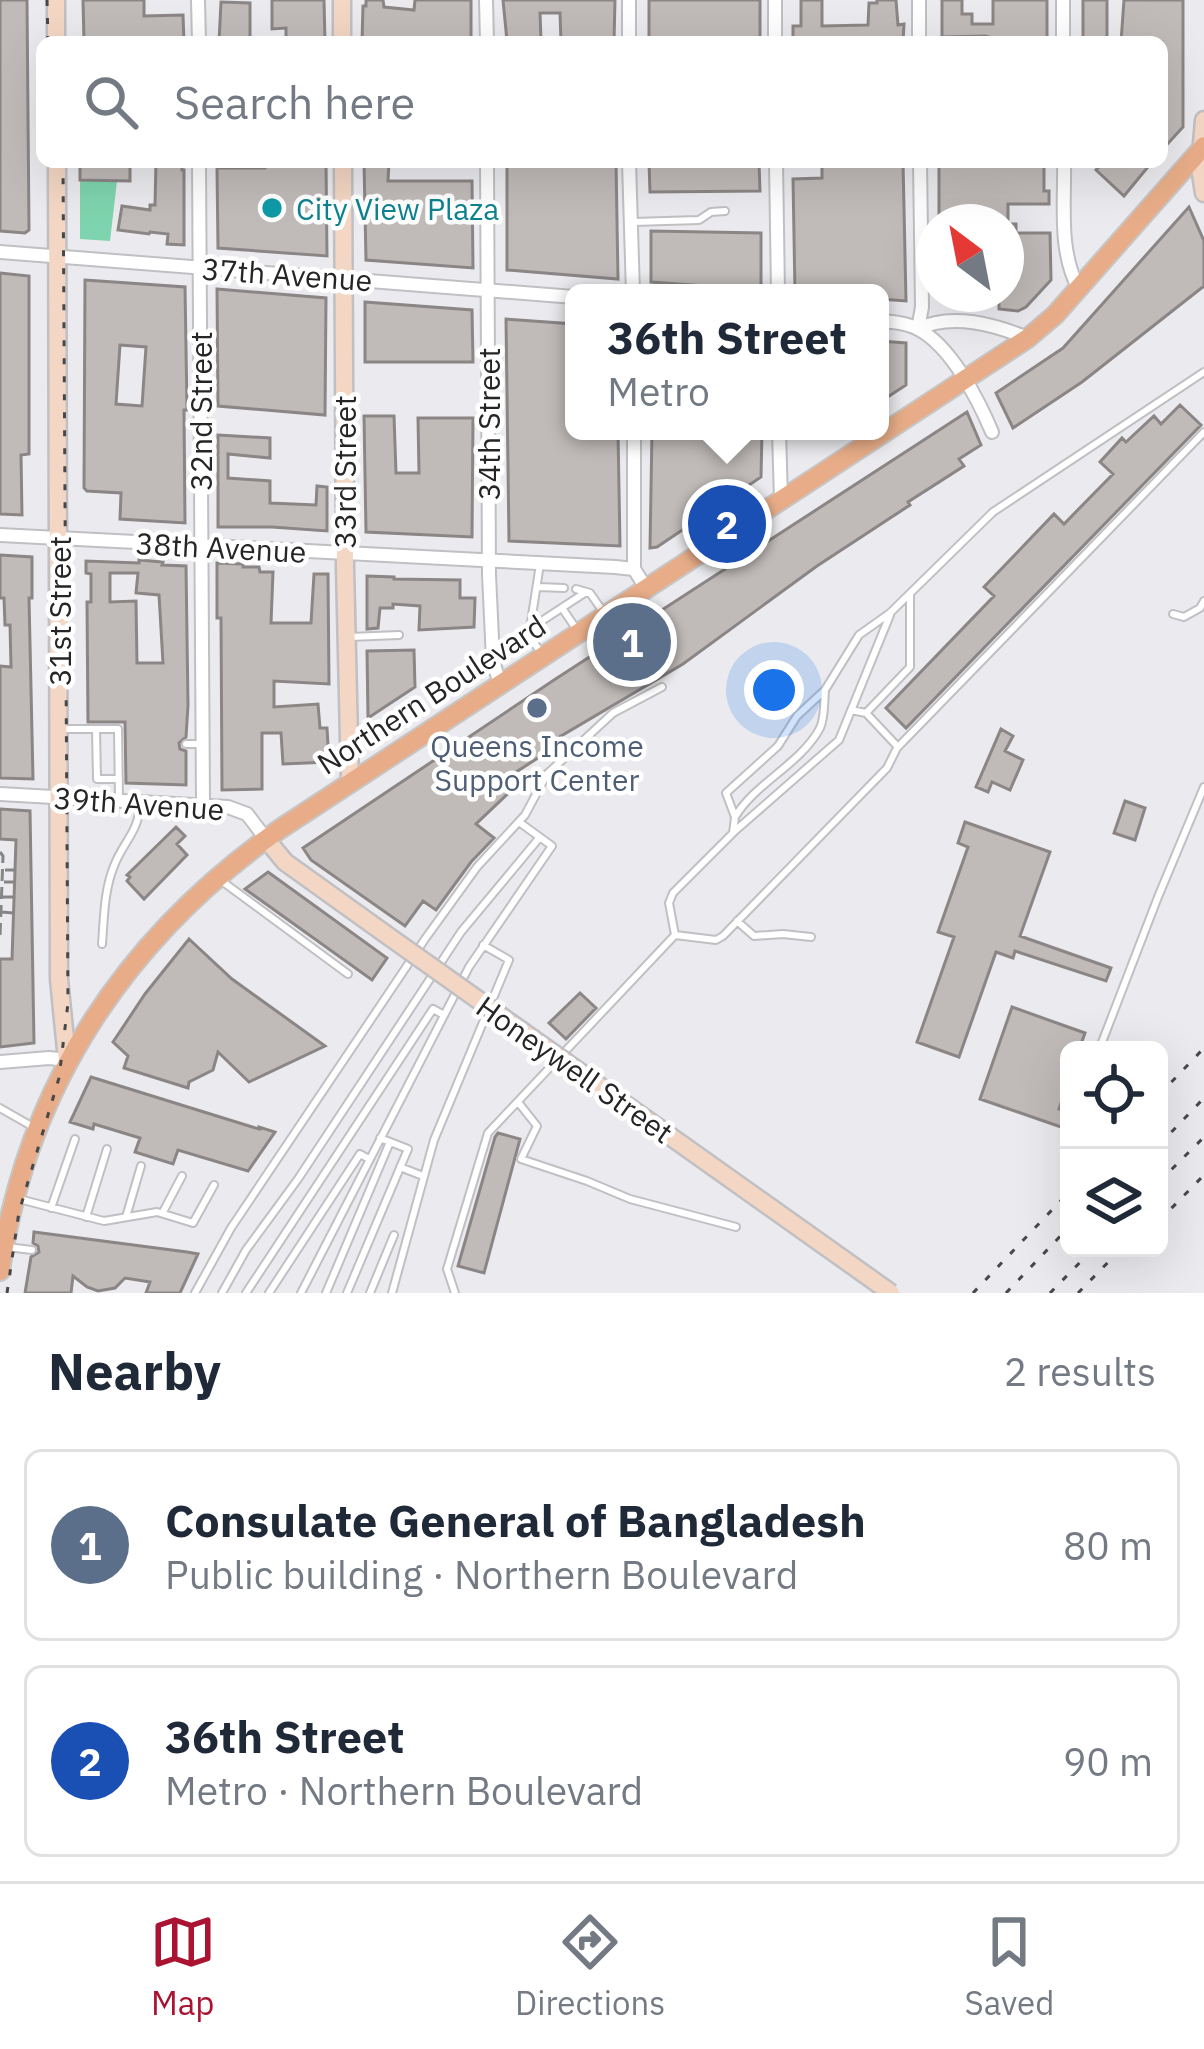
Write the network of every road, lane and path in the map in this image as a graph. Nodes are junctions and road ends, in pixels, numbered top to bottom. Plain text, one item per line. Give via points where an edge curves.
1 (56, 0) edge
2 (198, 0) edge
3 (342, 0) edge
4 (487, 0) edge
5 (629, 0) edge
6 (775, 0) edge
7 (919, 0) edge
8 (1063, 0) edge
9 (56, 36) edge
10 (199, 36) edge
11 (342, 36) edge
12 (487, 36) edge
13 (629, 36) edge
14 (776, 36) edge
15 (919, 36) edge
16 (1063, 36) edge
17 (1204, 120) edge
18 (1203, 147) edge
19 (57, 168) edge
20 (199, 168) edge
21 (343, 168) edge
22 (487, 168) edge
23 (629, 168) edge
24 (776, 168) edge
25 (920, 168) edge
26 (1064, 168) edge
27 (1204, 193) edge
28 (725, 211) dead end
29 (630, 222) junction
30 (0, 252) edge
31 (57, 256) junction
32 (200, 267) junction
33 (343, 279) junction
34 (633, 284) edge
35 (778, 284) edge
36 (1079, 289) junction
37 (488, 290) junction
38 (565, 296) edge
39 (889, 322) edge
40 (919, 329) junction
41 (1028, 338) junction
42 (1204, 372) edge
43 (964, 380) junction
44 (889, 429) edge
45 (992, 431) dead end
46 (1204, 432) edge
47 (634, 440) edge
48 (779, 440) edge
49 (872, 440) edge
50 (781, 500) junction
51 (0, 535) edge
52 (59, 538) junction
53 (201, 546) junction
54 (344, 553) junction
55 (489, 561) junction
56 (540, 563) junction
57 (634, 569) junction
58 (538, 587) junction
59 (563, 588) dead end
60 (646, 588) junction
61 (576, 589) dead end
62 (586, 592) junction
63 (910, 595) junction
64 (1204, 601) edge
65 (562, 608) junction
66 (890, 614) junction
67 (1173, 614) dead end
68 (606, 615) junction
69 (532, 628) junction
70 (579, 633) junction
71 (399, 635) dead end
72 (346, 638) junction
73 (543, 656) junction
74 (500, 685) junction
75 (662, 687) dead end
76 (825, 690) junction
77 (851, 710) junction
78 (866, 713) junction
79 (60, 729) junction
80 (96, 729) junction
81 (186, 744) dead end
82 (202, 744) junction
83 (898, 747) junction
84 (118, 779) junction
85 (350, 783) junction
86 (1204, 787) edge
87 (0, 794) edge
88 (60, 797) junction
89 (119, 800) junction
90 (140, 801) junction
91 (203, 805) junction
92 (735, 817) junction
93 (519, 821) junction
94 (734, 832) junction
95 (540, 837) junction
96 (266, 839) junction
97 (0, 852) edge
98 (3, 870) edge
99 (15, 870) dead end
100 (217, 877) junction
101 (2, 882) edge
102 (14, 882) dead end
103 (2, 897) edge
104 (14, 897) dead end
105 (0, 912) edge
106 (13, 913) dead end
107 (737, 921) junction
108 (0, 927) edge
109 (675, 935) junction
110 (0, 936) edge
111 (811, 938) dead end
112 (102, 944) dead end
113 (483, 945) junction
114 (348, 974) dead end
115 (444, 1015) junction
116 (1102, 1041) edge
117 (67, 1060) junction
118 (0, 1062) edge
119 (518, 1102) junction
120 (0, 1108) edge
121 (38, 1130) junction
122 (380, 1138) junction
123 (75, 1139) dead end
124 (390, 1142) junction
125 (107, 1149) dead end
126 (369, 1159) junction
127 (141, 1166) dead end
128 (400, 1166) junction
129 (182, 1176) dead end
130 (423, 1176) junction
131 (214, 1185) dead end
132 (15, 1198) junction
133 (51, 1208) junction
134 (164, 1212) junction
135 (86, 1217) junction
136 (126, 1217) junction
137 (736, 1227) dead end
138 (394, 1235) dead end
139 (3, 1242) edge
140 (32, 1250) dead end
141 (380, 1269) junction
142 (0, 1271) edge
143 (397, 1275) junction
144 (195, 1293) edge
145 (222, 1293) edge
146 (245, 1293) edge
147 (269, 1293) edge
148 (301, 1293) edge
149 (326, 1293) edge
150 (347, 1293) edge
151 (370, 1293) edge
152 (392, 1293) edge
153 (455, 1293) edge
154 (891, 1293) edge

1 - 9 main road
2 - 10 street
3 - 11 main road
4 - 12 street
5 - 13 street
6 - 14 street
7 - 15 street
8 - 16 street
17 - 18 main road
18 - 27 main road
18 - 36 main road, Northern Boulevard
19 - 31 main road, 31st Street
20 - 32 street, 32nd Street
21 - 33 main road, 33rd Street
22 - 37 street, 34th Street
23 - 29 street
24 - 35 street
25 - 40 street
26 - 36 street via 1066,256
28 - 29 lane
29 - 34 street
30 - 31 street, 37th Avenue
31 - 32 street, 37th Avenue
31 - 52 main road, 31st Street
32 - 33 street, 37th Avenue
32 - 53 street, 32nd Street
33 - 37 street, 37th Avenue
33 - 54 main road, 33rd Street
36 - 41 main road, Northern Boulevard
37 - 38 street, 37th Avenue
37 - 55 street, 34th Street
39 - 40 street
40 - 41 street via 943,320
40 - 43 street
41 - 43 main road, Northern Boulevard
42 - 63 lane via 993,512
43 - 44 main road, Northern Boulevard
43 - 45 street
46 - 83 lane
47 - 57 street
48 - 50 street
49 - 50 main road, Northern Boulevard
50 - 60 main road, Northern Boulevard
51 - 52 street, 38th Avenue
52 - 53 street, 38th Avenue
52 - 79 main road, 31st Street
53 - 54 street, 38th Avenue
53 - 82 street, 32nd Street
54 - 55 street, 38th Avenue
54 - 72 main road, 33rd Street
55 - 56 street, 38th Avenue
55 - 74 street, 34th Street
56 - 57 street, 38th Avenue
56 - 58 lane
57 - 60 street
58 - 59 lane
58 - 69 lane
60 - 68 main road, Northern Boulevard
61 - 62 lane
62 - 65 lane
62 - 68 lane
63 - 66 lane
63 - 78 lane via 910,667
64 - 67 lane via 1184,617
65 - 69 lane
65 - 70 lane
66 - 76 lane via 859,635
66 - 77 lane
68 - 70 main road, Northern Boulevard
69 - 73 lane
70 - 73 main road, Northern Boulevard
71 - 72 lane
72 - 85 main road, 33rd Street
73 - 74 main road, Northern Boulevard
74 - 85 main road, Northern Boulevard
75 - 93 lane via 619,708 560,760
76 - 92 lane via 822,726
76 - 92 lane via 726,793
77 - 78 lane
77 - 94 lane via 828,752
78 - 83 lane
79 - 80 lane
79 - 88 main road, 31st Street
80 - 84 lane via 97,779
80 - 84 lane via 118,729
81 - 82 lane
82 - 91 street, 32nd Street
83 - 107 lane via 887,768
84 - 89 lane
85 - 96 main road, Northern Boulevard
86 - 116 lane
87 - 88 street, 39th Avenue
88 - 89 street, 39th Avenue
88 - 117 main road, 31st Street via 58,979
89 - 90 street, 39th Avenue
90 - 91 street, 39th Avenue
90 - 112 lane via 140,821 113,866
91 - 96 street, 39th Avenue via 242,811
92 - 94 lane
93 - 95 lane
93 - 144 lane via 425,939
94 - 109 lane via 672,896
95 - 113 lane via 552,846
95 - 145 lane via 460,932
96 - 100 main road, Northern Boulevard
96 - 154 main road, Honeywell Street, bridge via 290,866
97 - 98 path
98 - 99 path
98 - 101 path
100 - 114 lane
100 - 117 main road, Northern Boulevard via 137,958
101 - 102 path
101 - 103 path
103 - 104 path
103 - 105 path
105 - 106 path
105 - 108 path
107 - 109 lane via 716,940
107 - 111 lane via 754,936
108 - 110 path
109 - 119 lane
113 - 115 lane
113 - 130 lane via 509,960
115 - 122 lane
115 - 146 lane via 433,1009
117 - 118 street
117 - 121 main road, Northern Boulevard
119 - 137 lane via 537,1126 520,1159
119 - 153 lane via 488,1133 447,1269
120 - 121 lane
121 - 132 main road, Northern Boulevard
122 - 124 lane
122 - 126 lane
123 - 133 lane
124 - 128 lane via 408,1149
124 - 149 lane
125 - 135 lane
126 - 147 lane via 360,1154
126 - 148 lane
127 - 136 lane
128 - 130 lane
128 - 150 lane
129 - 134 lane
130 - 143 lane
131 - 134 lane via 193,1222
132 - 133 lane
132 - 139 main road, Northern Boulevard
133 - 135 lane
134 - 136 lane
135 - 136 lane
138 - 141 lane
139 - 140 lane
139 - 142 main road, Northern Boulevard
141 - 143 lane
141 - 151 lane
143 - 152 lane

